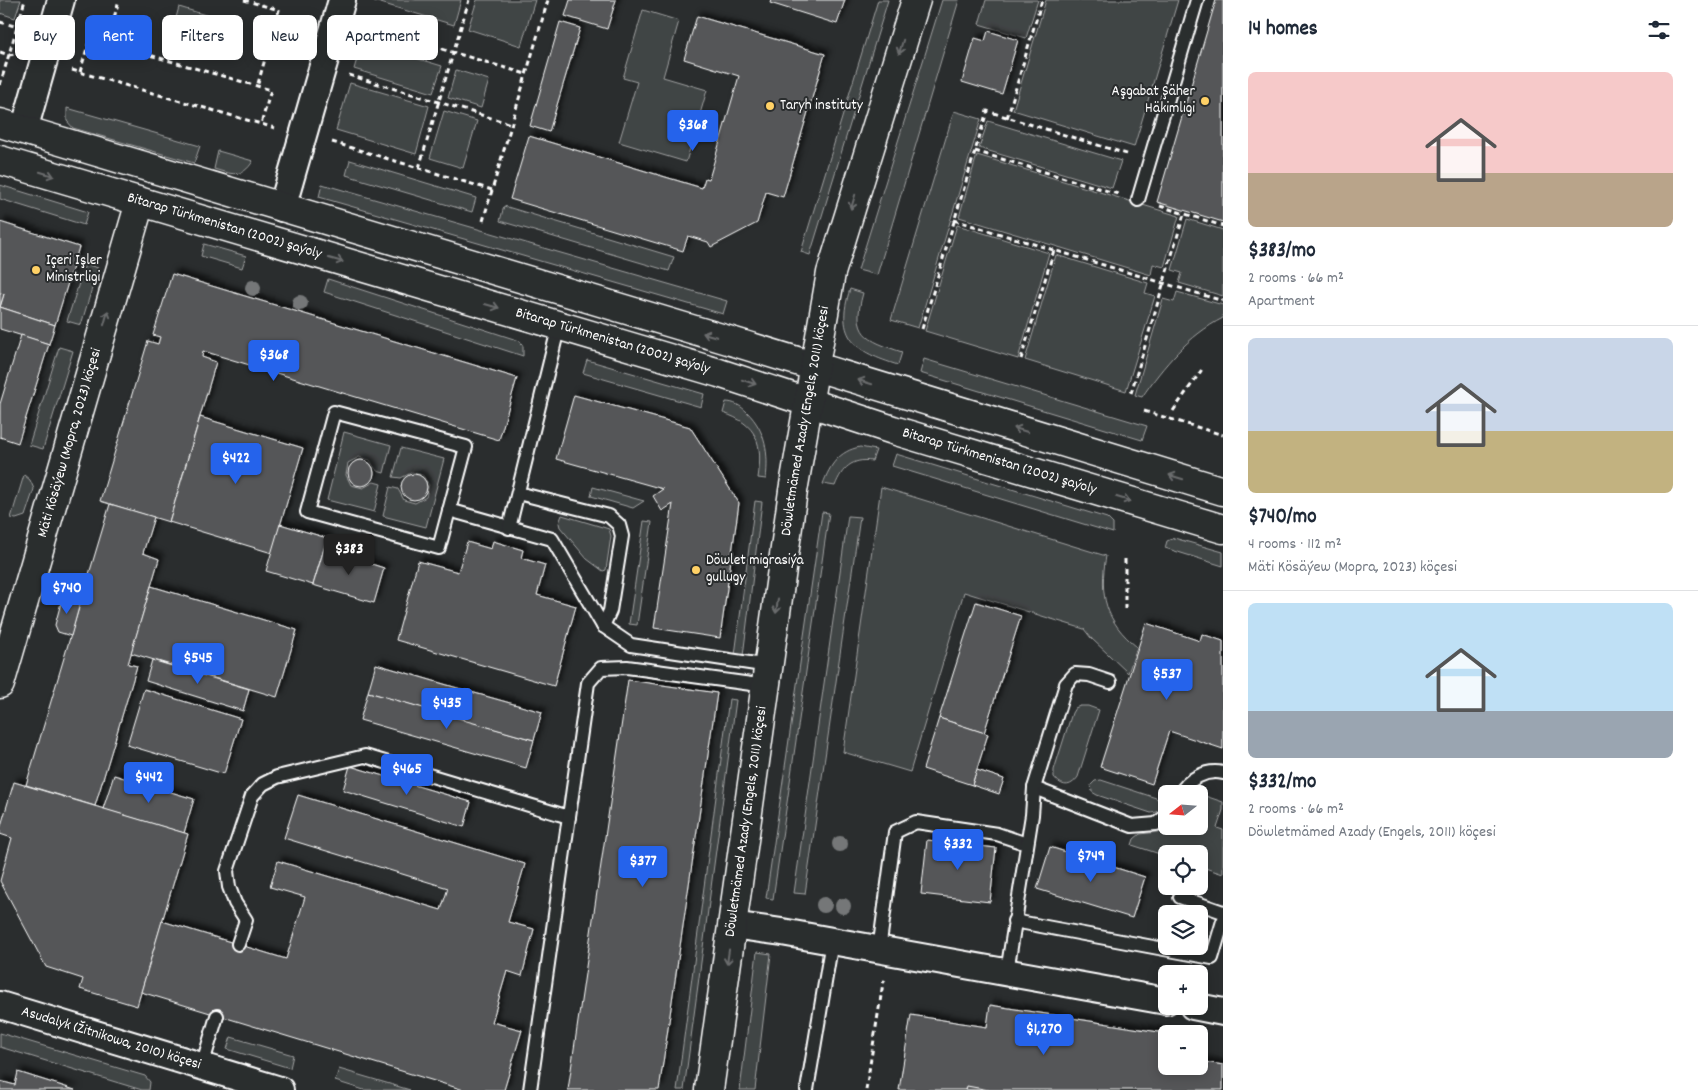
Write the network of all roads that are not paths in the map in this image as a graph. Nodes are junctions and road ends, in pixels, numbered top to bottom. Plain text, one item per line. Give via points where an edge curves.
1 (61, 0) edge
2 (916, 0) edge
3 (1197, 0) edge
4 (334, 2) edge
5 (12, 127) edge
6 (0, 160) edge
7 (1138, 200) road end
8 (140, 202) junction
9 (282, 208) junction
10 (559, 326) junction
11 (814, 367) junction
12 (809, 402) junction
13 (1223, 491) edge
14 (518, 493) junction
15 (449, 510) junction
16 (509, 528) junction
17 (1223, 529) edge
18 (603, 626) junction
19 (767, 676) junction
20 (1110, 682) dead end
21 (0, 684) edge
22 (1223, 773) edge
23 (1188, 785) edge
24 (1034, 788) junction
25 (569, 817) junction
26 (1158, 822) edge
27 (1027, 844) junction
28 (1180, 897) dead end
29 (1223, 912) edge
30 (1014, 921) junction
31 (1223, 921) edge
32 (732, 925) junction
33 (832, 941) junction
34 (238, 944) dead end
35 (879, 950) junction
36 (1007, 972) junction
37 (1158, 1000) edge
38 (0, 1005) edge
39 (1208, 1009) edge
40 (1223, 1012) edge
41 (217, 1016) dead end
42 (202, 1066) junction
43 (280, 1090) edge
44 (530, 1090) edge
45 (709, 1090) edge
46 (807, 1090) edge

1 - 5 street
2 -> 11 street, Döwletmämed Azady (Engels, 2011) köçesi via 831,273
3 - 7 lane
4 - 9 street
5 - 9 street
6 -> 8 street, Bitarap Türkmenistan (2002) şaýoly
8 -> 10 street, Bitarap Türkmenistan (2002) şaýoly
21 -> 8 street, Mäti Kösäýew (Mopra, 2023) köçesi
11 -> 9 street
10 -> 12 street, Bitarap Türkmenistan (2002) şaýoly
10 - 14 lane
11 - 12 street, Döwletmämed Azady (Engels, 2011) köçesi
13 -> 11 street
12 -> 17 street, Bitarap Türkmenistan (2002) şaýoly
12 -> 19 street, Döwletmämed Azady (Engels, 2011) köçesi
14 - 16 lane
14 - 18 lane via 609,516 619,525 622,536 610,611
15 - 15 lane via 439,548 307,512 334,412 466,448
15 - 16 lane
16 - 18 lane via 552,539
18 - 19 lane via 630,645
19 - 25 lane via 601,668 588,683
19 - 32 street, Döwletmämed Azady (Engels, 2011) köçesi
20 - 24 lane via 1075,674 1066,684
22 - 23 lane via 1204,773
24 - 26 lane via 1132,826
24 - 27 lane
25 - 34 lane via 365,756 277,777 263,784 252,796 227,871 232,895 246,920
25 - 44 lane
27 - 30 lane
27 - 35 lane via 997,834 916,822 895,832
28 - 29 lane
30 - 31 lane via 1212,958
30 - 36 lane
32 - 33 street
32 -> 45 street, Döwletmämed Azady (Engels, 2011) köçesi
33 - 35 street
33 - 46 lane
35 - 36 street
36 - 37 street
38 - 42 street, Asudalyk (Žitnikowa, 2010) köçesi
39 - 40 street
41 - 42 lane
42 - 43 street, Asudalyk (Žitnikowa, 2010) köçesi

